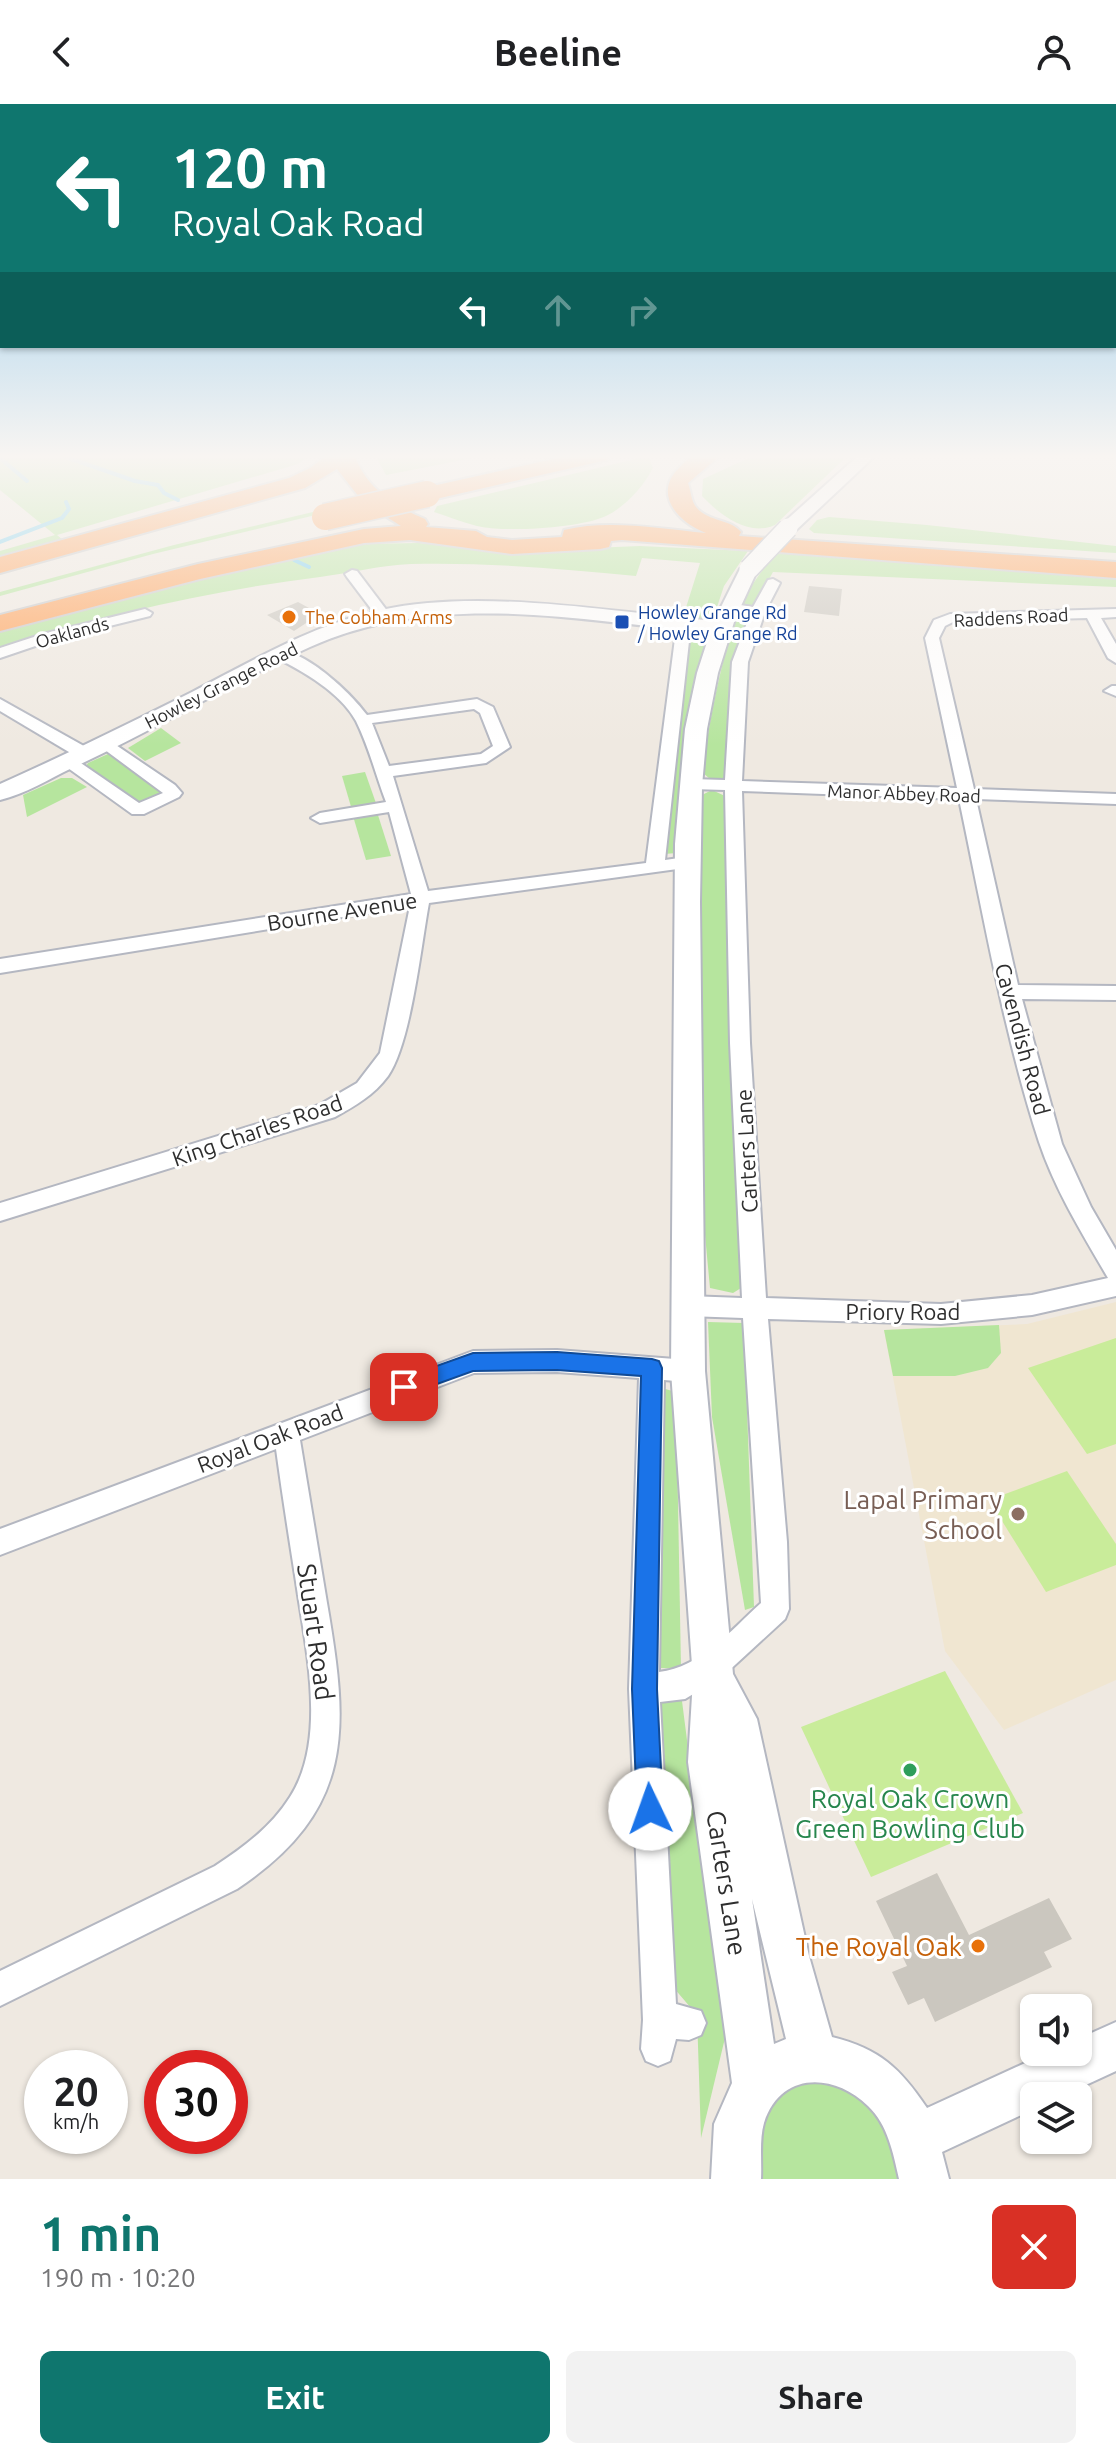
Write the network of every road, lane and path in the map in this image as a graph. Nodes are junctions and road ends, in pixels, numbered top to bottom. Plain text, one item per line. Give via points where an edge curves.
1 (48, 552) edge
2 (151, 552) edge
3 (167, 552) edge
4 (287, 552) edge
5 (765, 552) edge
6 (849, 552) edge
7 (1008, 552) edge
8 (1116, 559) edge
9 (0, 565) edge
10 (1116, 570) edge
11 (352, 574) dead end
12 (773, 583) dead end
13 (0, 586) edge
14 (0, 601) edge
15 (758, 612) junction
16 (145, 613) dead end
17 (1116, 613) edge
18 (1092, 614) junction
19 (383, 615) junction
20 (725, 618) junction
21 (0, 623) edge
22 (684, 623) junction
23 (0, 653) edge
24 (279, 654) junction
25 (1116, 658) edge
26 (0, 704) edge
27 (363, 720) junction
28 (107, 744) junction
29 (77, 759) junction
30 (382, 772) junction
31 (691, 784) junction
32 (733, 787) junction
33 (0, 793) edge
34 (966, 795) junction
35 (1116, 799) edge
36 (396, 806) junction
37 (320, 818) dead end
38 (686, 863) junction
39 (655, 865) junction
40 (421, 898) junction
41 (0, 966) edge
42 (1010, 992) junction
43 (1116, 993) edge
44 (0, 1212) edge
45 (1116, 1271) edge
46 (1116, 1286) edge
47 (688, 1306) junction
48 (755, 1310) junction
49 (670, 1369) junction
50 (286, 1432) junction
51 (0, 1542) edge
52 (713, 1672) junction
53 (644, 1689) junction
54 (0, 1989) edge
55 (669, 2031) dead end
56 (1116, 2046) edge
57 (814, 2056) junction
58 (757, 2086) junction
59 (919, 2159) edge
60 (736, 2179) edge

1 - 9 highway
2 - 13 highway
3 - 14 highway
4 - 21 highway
5 - 20 street, Carters Lane, bridge via 749,569
6 - 10 highway
7 - 8 highway
11 - 19 street
12 - 15 street, Carters Lane
15 - 20 street
15 - 32 street, Carters Lane via 740,662
16 - 23 street, Oaklands
17 - 18 street, Raddens Road
18 - 25 street
18 - 34 street, Raddens Road via 970,616 939,623 932,638
19 - 22 street, Howley Grange Road via 486,606
19 - 24 street, Howley Grange Road via 326,632
20 - 22 street, Howley Grange Road
20 - 31 street, Carters Lane via 699,720
22 - 39 street
24 - 27 street via 330,683
24 - 28 street, Howley Grange Road
26 - 29 street
27 - 30 street
27 - 30 street via 477,704 487,710 502,747 486,758
28 - 29 street, Howley Grange Road
28 - 29 street via 173,793 138,810
29 - 33 street, Howley Grange Road
30 - 36 street
31 - 32 street, Manor Abbey Road
31 - 38 street, Carters Lane
32 - 34 street, Manor Abbey Road
32 - 48 street, Carters Lane
34 - 35 street, Manor Abbey Road
34 - 42 street, Cavendish Road
36 - 37 street
36 - 40 street
38 - 39 street, Bourne Avenue
38 - 47 street, Carters Lane
39 - 40 street, Bourne Avenue
40 - 41 street, Bourne Avenue
40 - 44 street, King Charles Road via 390,1053 380,1073 359,1093 327,1111
42 - 43 street
42 - 45 street, Cavendish Road via 1051,1144
46 - 48 street, Priory Road via 1032,1305 941,1314
47 - 48 street, Priory Road
47 - 49 street, Carters Lane
48 - 52 street, Carters Lane via 775,1609
49 - 50 street, Royal Oak Road via 473,1362
49 - 52 street, Carters Lane
49 - 53 street, Carters Lane
50 - 51 street, Royal Oak Road
50 - 54 street, Stuart Road via 326,1684 328,1722 316,1781 279,1838 229,1879
52 - 53 street via 685,1684
52 - 57 street, Carters Lane via 736,1719 786,1956
52 - 58 street, Carters Lane via 709,1762
53 - 55 street, Carters Lane
56 - 59 street
57 - 58 street via 781,2065
57 - 59 street via 846,2061 873,2077 897,2103
58 - 60 street via 737,2135

